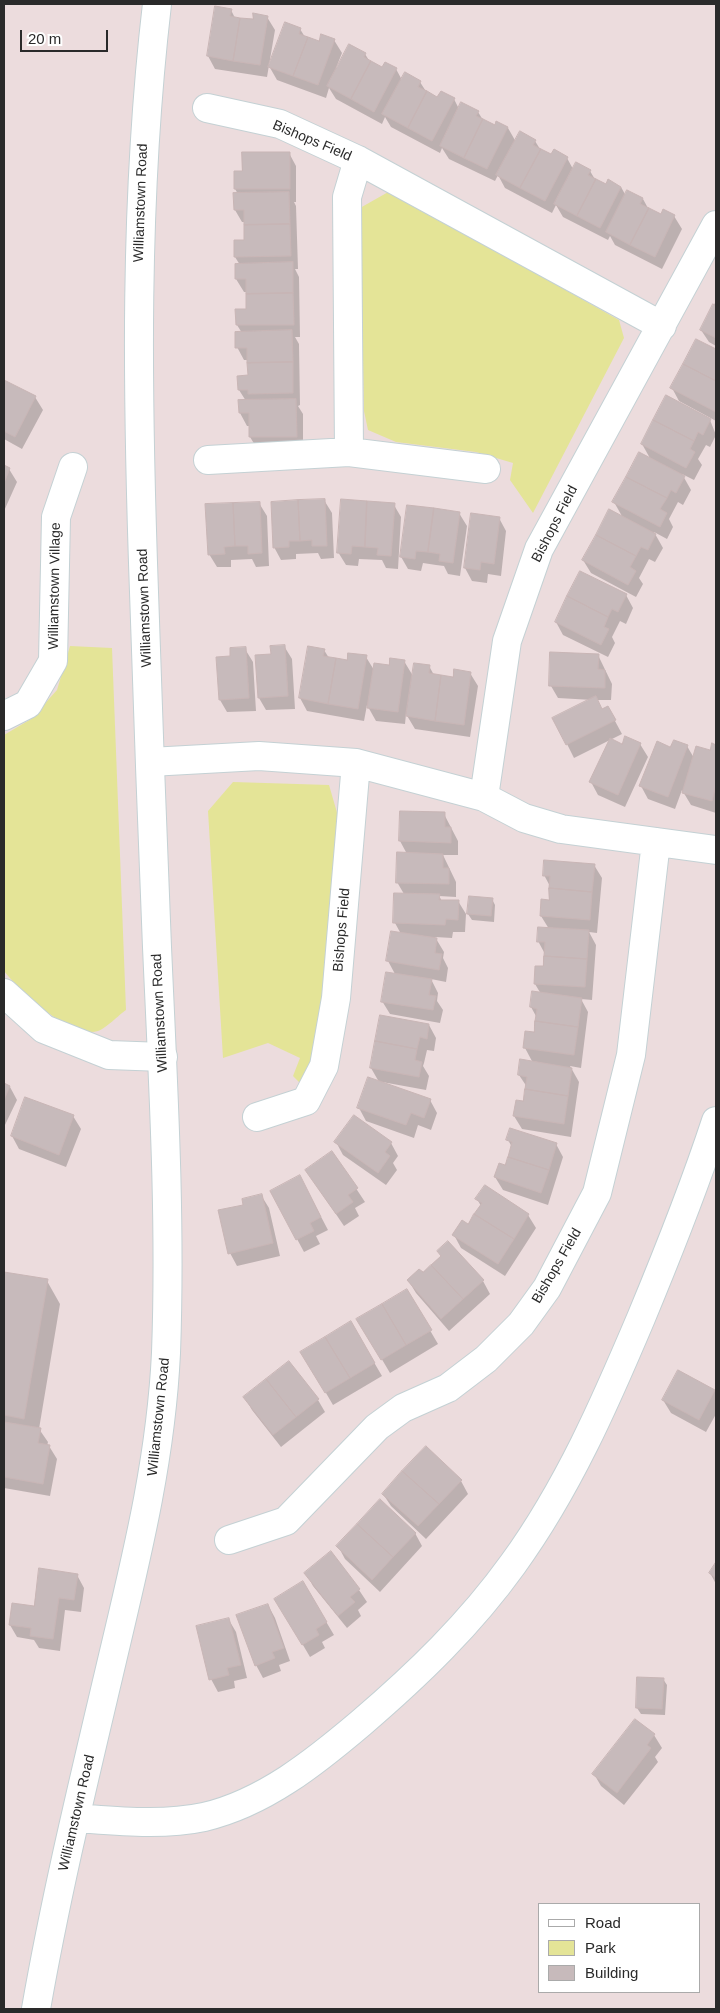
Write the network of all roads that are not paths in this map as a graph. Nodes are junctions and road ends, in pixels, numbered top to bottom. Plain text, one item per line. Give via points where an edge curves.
1 (157, 4) edge
2 (207, 108) dead end
3 (358, 160) junction
4 (716, 224) edge
5 (662, 326) junction
6 (349, 452) junction
7 (208, 460) dead end
8 (74, 467) dead end
9 (486, 469) dead end
10 (4, 716) edge
11 (150, 762) junction
12 (356, 763) junction
13 (484, 798) junction
14 (656, 842) junction
15 (716, 850) edge
16 (4, 993) edge
17 (163, 1057) junction
18 (257, 1117) dead end
19 (716, 1121) edge
20 (229, 1540) dead end
21 (76, 1818) junction
22 (36, 2009) edge

1 - 11 street, Williamstown Road via 143,154 138,304
2 - 3 street, Bishops Field via 280,124
3 - 5 street, Bishops Field
3 - 6 street, Bishops Field via 347,197
4 - 5 street, Bishops Field
5 - 13 street, Bishops Field via 539,549 507,641
6 - 7 street
6 - 9 street
8 - 10 street, Williamstown Village via 56,517 54,661 28,704
11 - 12 street via 260,756
11 - 17 street, Williamstown Road
12 - 13 street
12 - 18 street, Bishops Field via 336,998 324,1066 306,1101
13 - 14 street via 524,818 561,830
14 - 15 street
14 - 20 street, Bishops Field via 631,1054 598,1194 547,1288 520,1324 486,1359 448,1388 404,1408 376,1427 286,1521
16 - 17 street via 44,1029 109,1055
17 - 21 street, Williamstown Road via 167,1275 160,1434 145,1522
19 - 21 street via 660,1272 608,1395 571,1471 513,1564 443,1647 386,1702 327,1751 246,1802 218,1813 185,1820
21 - 22 street, Williamstown Road

